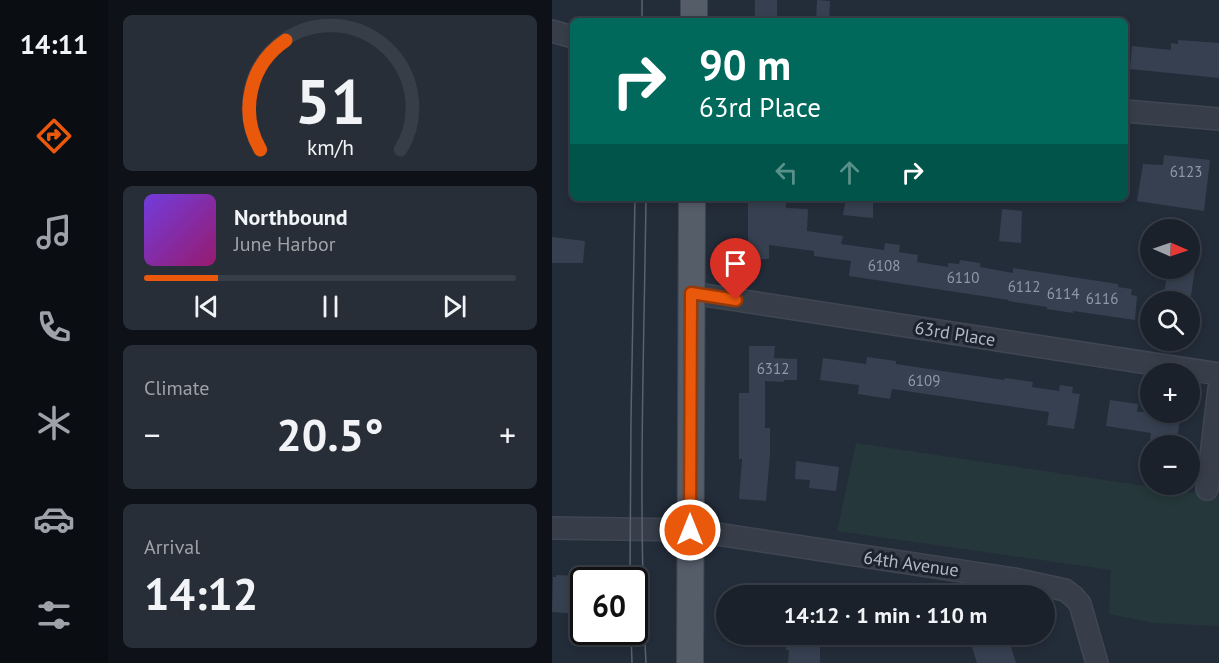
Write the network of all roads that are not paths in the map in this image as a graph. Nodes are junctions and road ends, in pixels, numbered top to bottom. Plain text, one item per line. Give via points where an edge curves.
1 (694, 0) edge
2 (694, 18) edge
3 (552, 31) edge
4 (570, 36) edge
5 (1128, 111) edge
6 (1219, 119) edge
7 (692, 201) edge
8 (691, 293) junction
9 (1219, 374) edge
10 (1219, 389) edge
11 (1207, 489) dead end
12 (552, 528) edge
13 (690, 530) junction
14 (1093, 658) edge
15 (690, 663) edge

1 - 2 main road
3 - 4 street
5 - 6 street
7 - 8 main road
8 - 9 street, 63rd Place
8 - 13 main road
10 - 11 street
12 - 13 street, 64th Avenue
13 - 14 street, 64th Avenue via 1065,590 1080,604
13 - 15 main road

